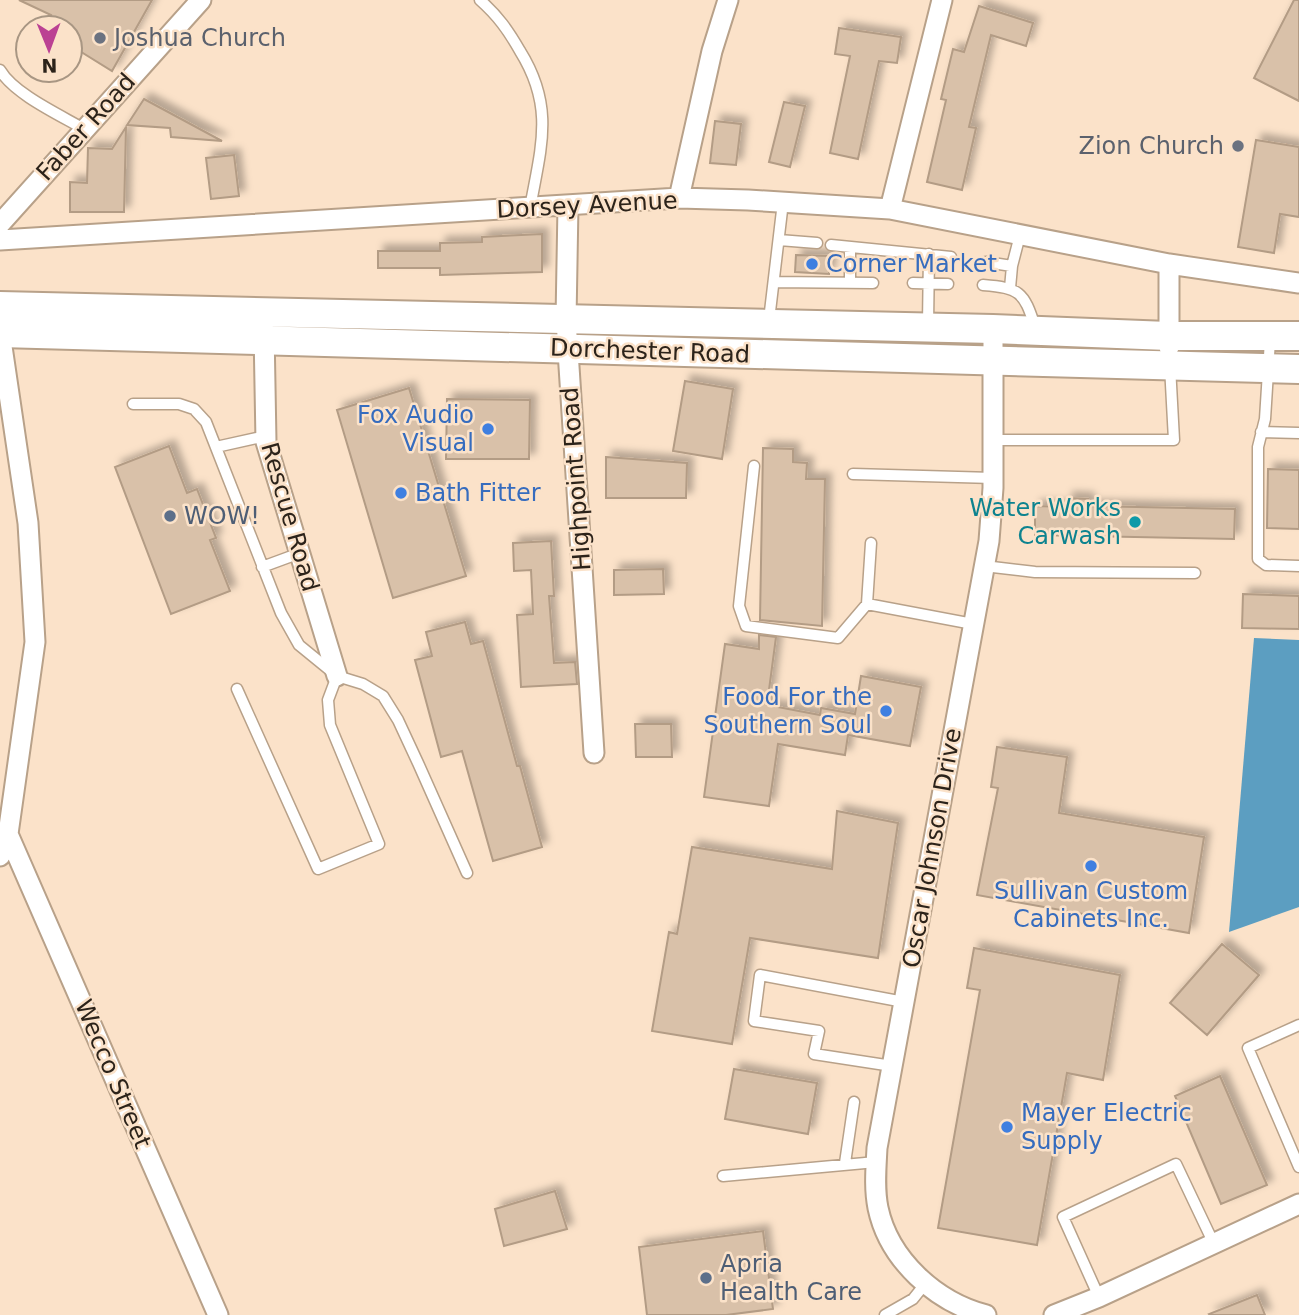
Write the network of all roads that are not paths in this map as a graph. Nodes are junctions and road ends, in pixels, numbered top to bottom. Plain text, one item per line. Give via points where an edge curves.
1 (201, 0) edge
2 (480, 0) edge
3 (728, 0) edge
4 (942, 0) edge
5 (0, 70) edge
6 (84, 129) junction
7 (679, 198) junction
8 (783, 202) junction
9 (568, 205) junction
10 (530, 208) junction
11 (890, 209) junction
12 (2, 217) edge
13 (1020, 235) junction
14 (0, 240) edge
15 (779, 240) junction
16 (817, 243) dead end
17 (831, 245) dead end
18 (850, 247) junction
19 (929, 254) junction
20 (951, 257) dead end
21 (986, 262) dead end
22 (1169, 264) junction
23 (1012, 266) junction
24 (774, 282) junction
25 (850, 283) junction
26 (873, 283) dead end
27 (913, 283) dead end
28 (1299, 283) edge
29 (928, 284) junction
30 (948, 284) dead end
31 (983, 285) dead end
32 (1010, 288) junction
33 (0, 306) edge
34 (264, 312) junction
35 (566, 320) junction
36 (769, 324) junction
37 (928, 327) junction
38 (993, 329) junction
39 (1036, 331) junction
40 (0, 333) edge
41 (1168, 336) junction
42 (1270, 336) junction
43 (1299, 336) edge
44 (264, 341) junction
45 (567, 348) junction
46 (993, 360) junction
47 (1170, 365) junction
48 (1269, 368) junction
49 (1299, 369) edge
50 (5, 398) edge
51 (133, 404) dead end
52 (1261, 432) junction
53 (1299, 433) edge
54 (265, 436) junction
55 (993, 440) junction
56 (216, 447) junction
57 (754, 466) dead end
58 (853, 474) dead end
59 (993, 478) junction
60 (871, 542) dead end
61 (300, 552) junction
62 (984, 566) junction
63 (1299, 566) edge
64 (262, 567) junction
65 (1195, 573) dead end
66 (867, 604) junction
67 (973, 624) junction
68 (337, 676) junction
69 (237, 690) dead end
70 (594, 752) dead end
71 (8, 834) junction
72 (0, 856) edge
73 (467, 873) dead end
74 (904, 1002) junction
75 (1299, 1025) edge
76 (892, 1066) junction
77 (854, 1102) dead end
78 (876, 1161) junction
79 (845, 1163) junction
80 (1299, 1167) edge
81 (723, 1176) dead end
82 (1299, 1205) edge
83 (1214, 1244) junction
84 (925, 1284) junction
85 (1099, 1297) junction
86 (1065, 1313) edge
87 (218, 1315) edge
88 (885, 1315) edge
89 (986, 1315) edge

1 - 6 street, Faber Road
2 - 10 lane via 501,20 538,86 543,121
3 - 7 street
4 - 11 street
5 - 6 lane via 26,94
6 - 12 street, Faber Road
7 - 8 street, Dorsey Avenue
7 - 9 street, Dorsey Avenue
8 - 11 street, Dorsey Avenue
8 - 15 lane
9 - 10 street, Dorsey Avenue
9 - 35 street, Highpoint Road
10 - 14 street, Dorsey Avenue
11 - 13 street, Dorsey Avenue
13 - 22 street, Dorsey Avenue
13 - 23 lane
15 - 16 lane
15 - 24 lane
17 - 18 lane
18 - 19 lane
18 - 25 lane
19 - 20 lane
19 - 29 lane
21 - 23 lane
22 - 28 street, Dorsey Avenue
22 - 41 street
23 - 32 lane
24 - 25 lane
24 - 36 lane
25 - 26 lane
27 - 29 lane
29 - 30 lane
29 - 37 lane
31 - 32 lane
32 - 39 lane via 1027,302
33 - 34 main road, Dorchester Road
34 - 35 main road, Dorchester Road
34 - 44 street, Rescue Road
35 - 36 main road, Dorchester Road
35 - 45 street, Highpoint Road
36 - 37 main road, Dorchester Road
37 - 38 main road, Dorchester Road
38 - 39 main road, Dorchester Road
38 - 46 street, Oscar Johnson Drive
39 - 41 main road, Dorchester Road
40 - 44 main road, Dorchester Road
40 - 50 street
41 - 42 main road, Dorchester Road
41 - 47 street
42 - 43 main road, Dorchester Road
42 - 48 lane
44 - 45 main road, Dorchester Road
44 - 54 street, Rescue Road
45 - 46 main road, Dorchester Road
45 - 70 street, Highpoint Road
46 - 47 main road, Dorchester Road
46 - 55 street, Oscar Johnson Drive
47 - 48 main road, Dorchester Road
47 - 55 lane via 1174,440
48 - 49 main road, Dorchester Road
48 - 52 lane
50 - 71 street via 28,523 35,642
51 - 56 lane via 179,404 194,409 206,422
52 - 53 lane
52 - 63 lane via 1258,559 1266,565
54 - 56 lane
54 - 61 street, Rescue Road
55 - 59 street, Oscar Johnson Drive
56 - 64 lane
57 - 66 lane via 739,606 746,626 838,638
58 - 59 lane
59 - 62 street, Oscar Johnson Drive
60 - 66 lane
61 - 64 lane
61 - 68 street, Rescue Road
62 - 65 lane via 1035,572
62 - 67 street, Oscar Johnson Drive
64 - 68 lane via 299,645
66 - 67 lane
67 - 74 street, Oscar Johnson Drive
68 - 69 lane via 328,701 330,725 379,844 318,869
68 - 73 lane via 383,696
71 - 72 street
71 - 87 street, Wecco Street
74 - 76 street, Oscar Johnson Drive
74 - 76 lane via 760,975 754,1021 818,1031 814,1054
75 - 80 lane via 1248,1048
76 - 78 street, Oscar Johnson Drive
77 - 79 lane
78 - 79 lane
78 - 84 street, Oscar Johnson Drive via 883,1225 899,1254
79 - 81 lane
82 - 83 street
83 - 85 street
83 - 85 lane via 1176,1164 1063,1217
84 - 88 lane
84 - 89 street, Oscar Johnson Drive via 967,1310
85 - 86 street

